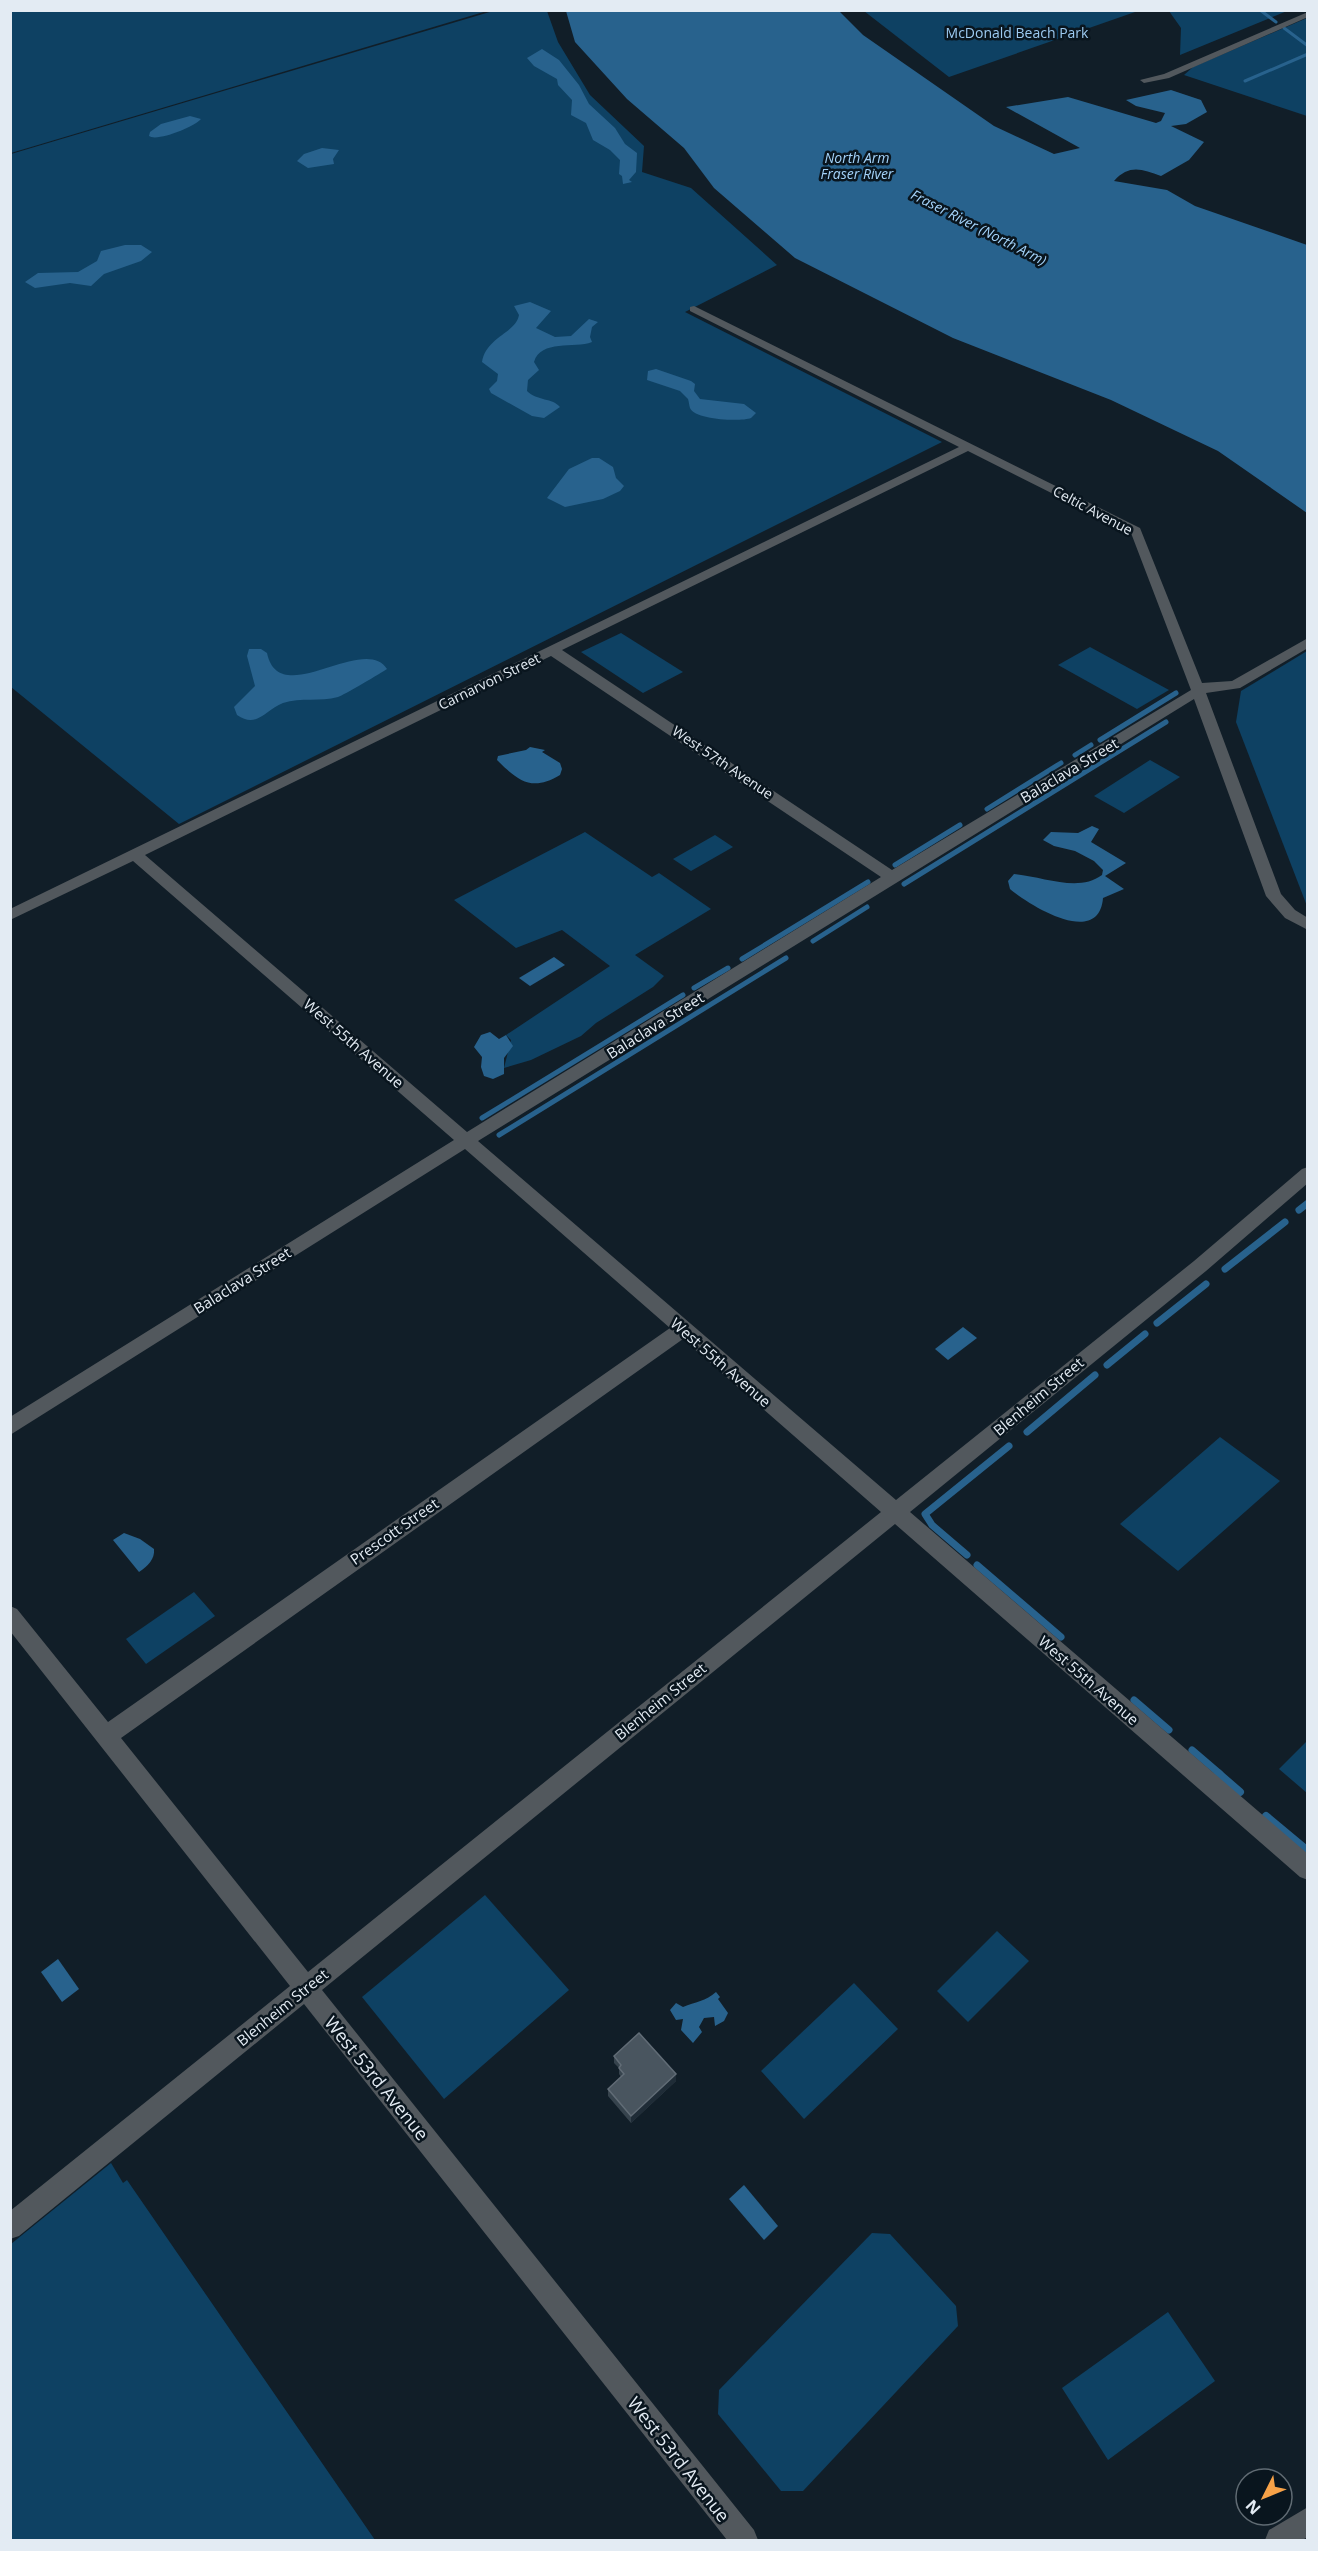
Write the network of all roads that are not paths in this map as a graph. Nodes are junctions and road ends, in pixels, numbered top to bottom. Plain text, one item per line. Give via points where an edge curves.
1 (1308, 14) edge
2 (1144, 80) dead end
3 (694, 309) dead end
4 (967, 447) junction
5 (1308, 642) edge
6 (552, 650) junction
7 (1197, 692) junction
8 (135, 854) junction
9 (892, 877) junction
10 (10, 915) edge
11 (1308, 925) edge
12 (467, 1142) junction
13 (1308, 1173) edge
14 (683, 1329) junction
15 (10, 1426) edge
16 (894, 1511) junction
17 (10, 1615) edge
18 (106, 1736) junction
19 (1308, 1869) edge
20 (305, 1989) junction
21 (10, 2227) edge
22 (1308, 2520) edge
23 (744, 2541) edge
24 (1279, 2541) edge

1 - 2 street via 1166,76
3 - 4 street, Celtic Avenue
4 - 6 street, Carnarvon Street
4 - 7 street, Celtic Avenue via 1136,531
5 - 7 street, Balaclava Street via 1235,685 1207,686
6 - 8 street, Carnarvon Street
6 - 9 street, West 57th Avenue
7 - 9 street, Balaclava Street
7 - 11 street, Celtic Avenue via 1274,896 1290,914
8 - 10 street, Carnarvon Street
8 - 12 street, West 55th Avenue
9 - 12 street, Balaclava Street
12 - 14 street, West 55th Avenue
12 - 15 street, Balaclava Street
13 - 16 street, Blenheim Street via 1200,1266
14 - 16 street, West 55th Avenue
14 - 18 street, Prescott Street
16 - 19 street, West 55th Avenue
16 - 20 street, Blenheim Street
17 - 18 street, West 53rd Avenue
18 - 20 street, West 53rd Avenue
20 - 21 street, Blenheim Street
20 - 23 street, West 53rd Avenue
22 - 24 street

